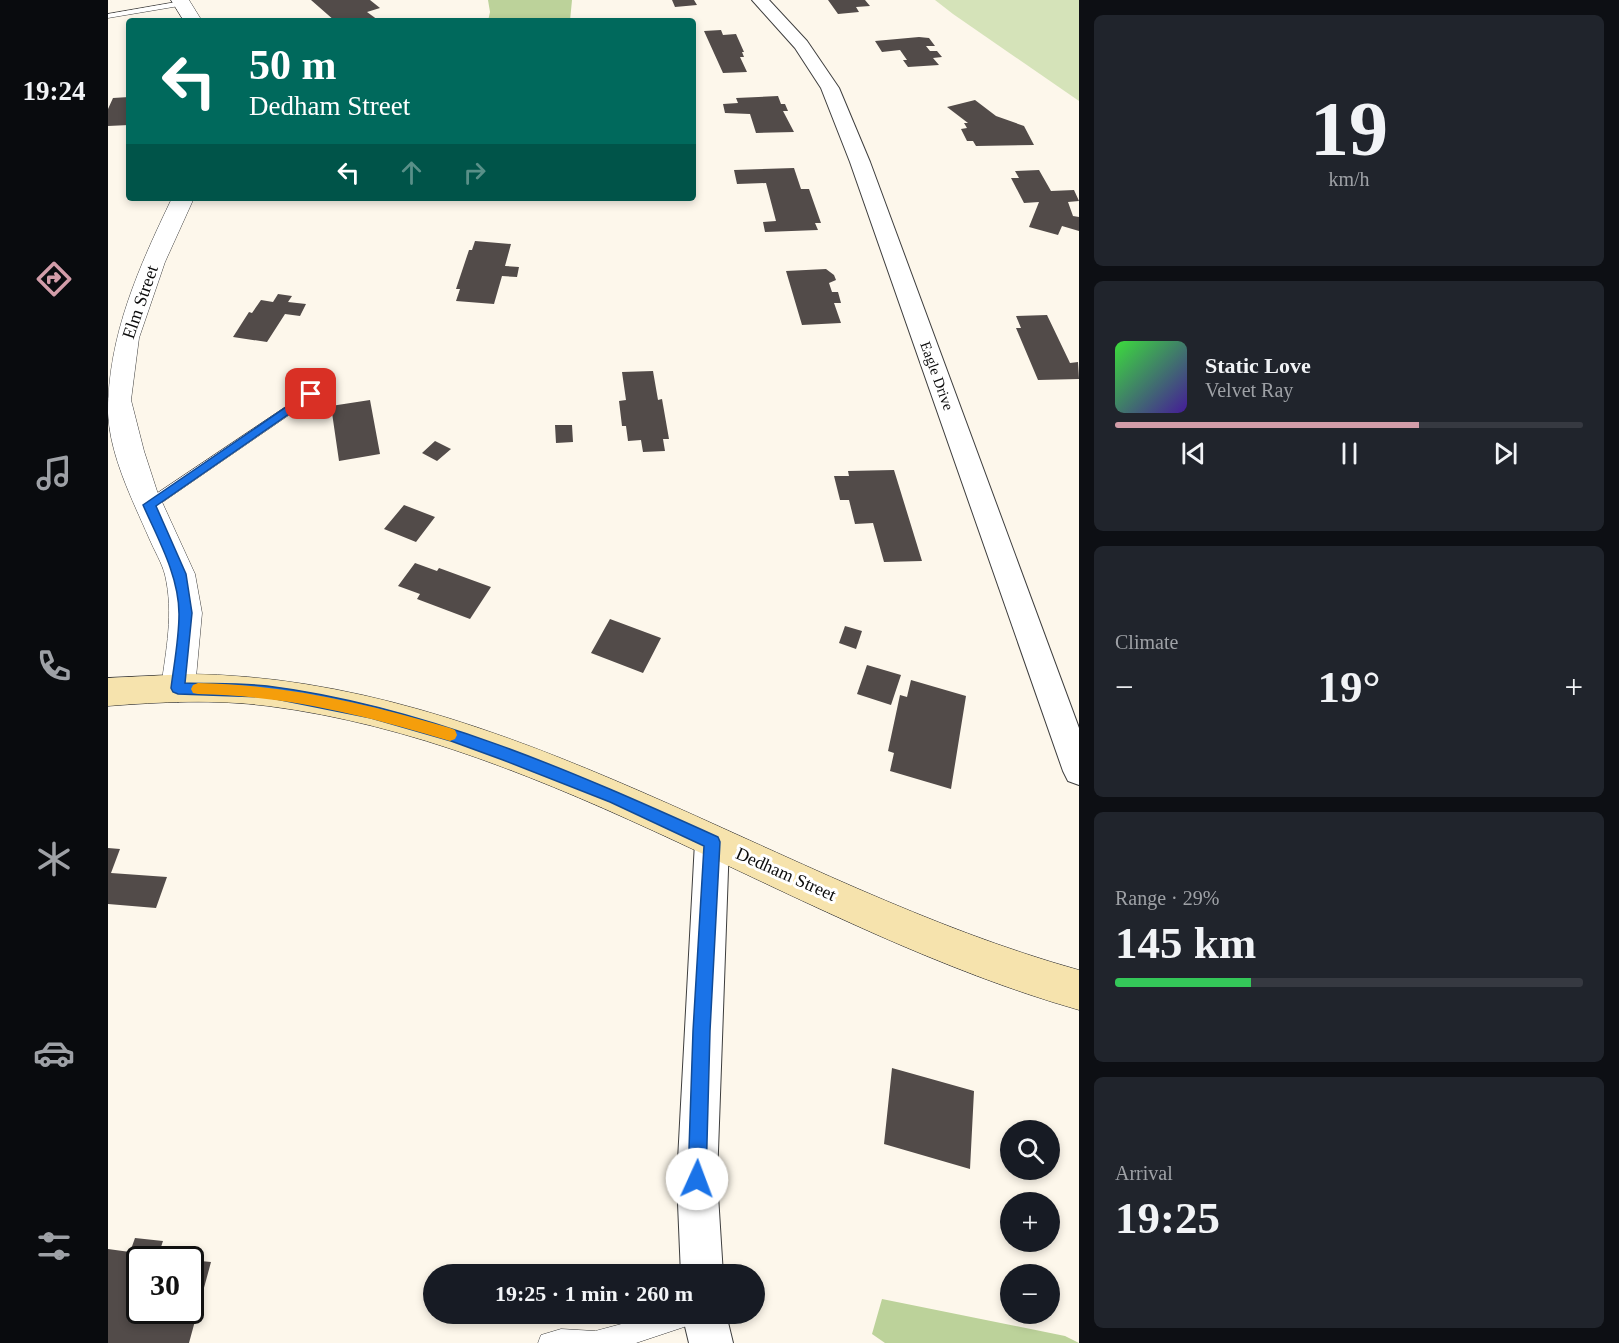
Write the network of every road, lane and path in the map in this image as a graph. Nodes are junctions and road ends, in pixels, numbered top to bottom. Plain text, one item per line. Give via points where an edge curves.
1 (760, 0) edge
2 (181, 2) edge
3 (108, 16) edge
4 (191, 18) edge
5 (182, 201) edge
6 (311, 394) dead end
7 (113, 401) edge
8 (149, 505) junction
9 (178, 688) junction
10 (108, 692) edge
11 (1079, 771) edge
12 (712, 842) junction
13 (1079, 990) edge
14 (701, 1264) edge
15 (662, 1324) edge
16 (706, 1324) edge
17 (549, 1343) edge
18 (711, 1343) edge

1 - 11 street, Eagle Drive via 801,45 830,88
2 - 3 lane
2 - 4 street
5 - 7 street, Elm Street via 153,262 126,338
6 - 8 lane
7 - 8 street, Elm Street
8 - 9 street, Elm Street via 180,574 186,613
9 - 10 main road, Dedham Street
9 - 12 main road, Dedham Street via 266,692 371,712 451,735 615,798
12 - 13 main road, Dedham Street via 954,947
12 - 14 street via 697,1179
15 - 17 lane via 591,1343 559,1338
16 - 18 street

